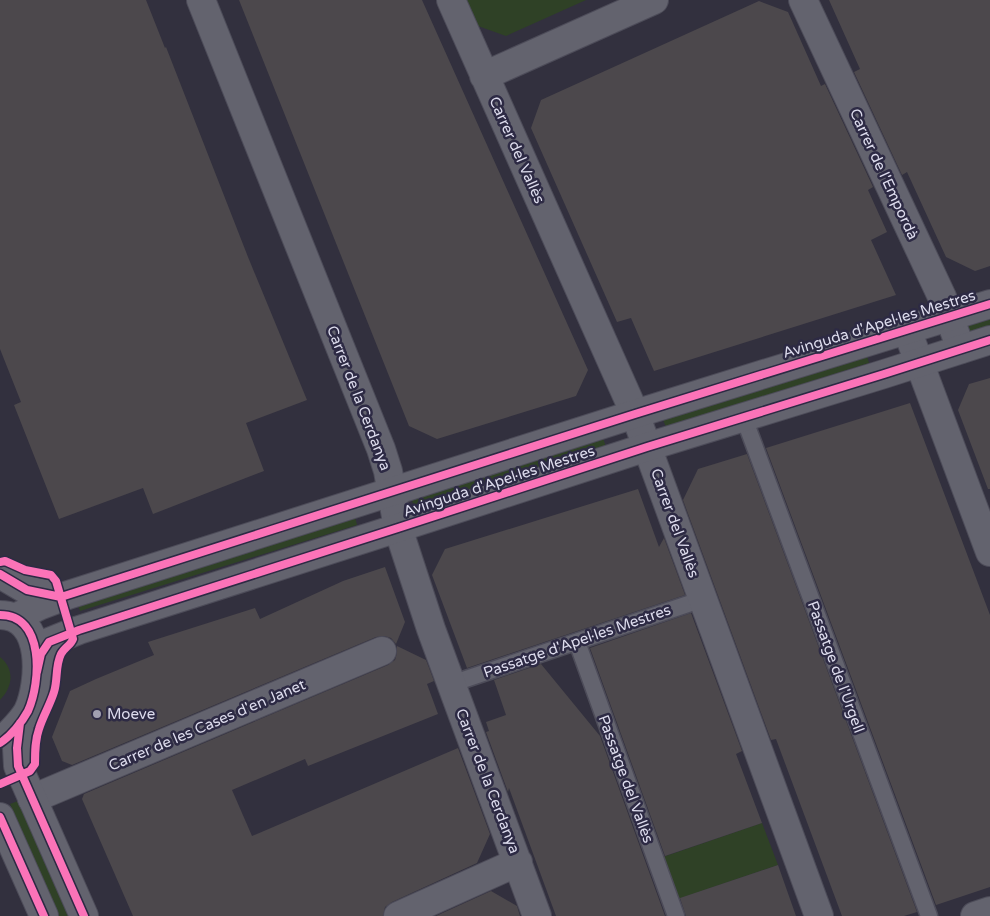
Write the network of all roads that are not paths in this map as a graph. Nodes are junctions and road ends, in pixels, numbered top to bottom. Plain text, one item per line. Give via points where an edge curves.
1 (201, 0) edge
2 (451, 0) edge
3 (654, 0) edge
4 (803, 0) edge
5 (484, 76) junction
6 (990, 304) edge
7 (950, 317) junction
8 (907, 330) junction
9 (990, 340) edge
10 (961, 349) junction
11 (920, 363) junction
12 (635, 414) junction
13 (744, 418) junction
14 (647, 447) junction
15 (392, 491) junction
16 (398, 528) junction
17 (990, 552) edge
18 (0, 574) edge
19 (61, 597) junction
20 (703, 599) junction
21 (4, 614) edge
22 (576, 642) junction
23 (382, 650) dead end
24 (37, 672) junction
25 (451, 684) junction
26 (20, 723) junction
27 (0, 743) edge
28 (32, 799) junction
29 (0, 817) edge
30 (518, 862) junction
31 (990, 911) edge
32 (44, 916) edge
33 (84, 916) edge
34 (398, 916) edge
35 (537, 916) edge
36 (676, 916) edge
37 (819, 916) edge
38 (929, 916) edge
39 (975, 916) edge

1 - 15 street, Carrer de la Cerdanya via 381,449
2 - 5 street, Carrer del Vallès
3 - 5 street
4 - 7 street, Carrer de l'Empordà
5 - 12 street, Carrer del Vallès
6 - 7 street, Avinguda d'Apel·les Mestres
7 - 8 street, Avinguda d'Apel·les Mestres
7 - 10 street, Carrer de l'Empordà
8 - 11 street
8 - 12 street, Avinguda d'Apel·les Mestres
9 - 10 street, Avinguda d'Apel·les Mestres
10 - 11 street, Avinguda d'Apel·les Mestres
11 - 13 street, Avinguda d'Apel·les Mestres
11 - 17 street
12 - 14 street, Carrer del Vallès
12 - 15 street, Avinguda d'Apel·les Mestres
13 - 14 street, Avinguda d'Apel·les Mestres
13 - 38 lane, Passatge de l'Urgell
14 - 16 street, Avinguda d'Apel·les Mestres
14 - 20 street, Carrer del Vallès
15 - 16 street, Carrer de la Cerdanya
15 - 19 street, Avinguda d'Apel·les Mestres
16 - 24 street, Avinguda d'Apel·les Mestres via 72,632 49,642 41,654
16 - 25 street, Carrer de la Cerdanya
18 - 19 street via 27,590
19 - 21 street, Avinguda d'Apel·les Mestres
20 - 22 lane, Passatge d'Apel·les Mestres
20 - 37 street, Carrer del Vallès
21 - 24 street via 26,627 32,637
22 - 25 lane, Passatge d'Apel·les Mestres
22 - 36 lane, Passatge del Vallès
23 - 28 street, Carrer de les Cases d'en Janet
24 - 26 street via 28,711
25 - 30 street, Carrer de la Cerdanya
26 - 27 street
26 - 28 street via 18,766
28 - 33 street
29 - 32 street
30 - 34 street
30 - 35 street, Carrer de la Cerdanya
31 - 39 street

